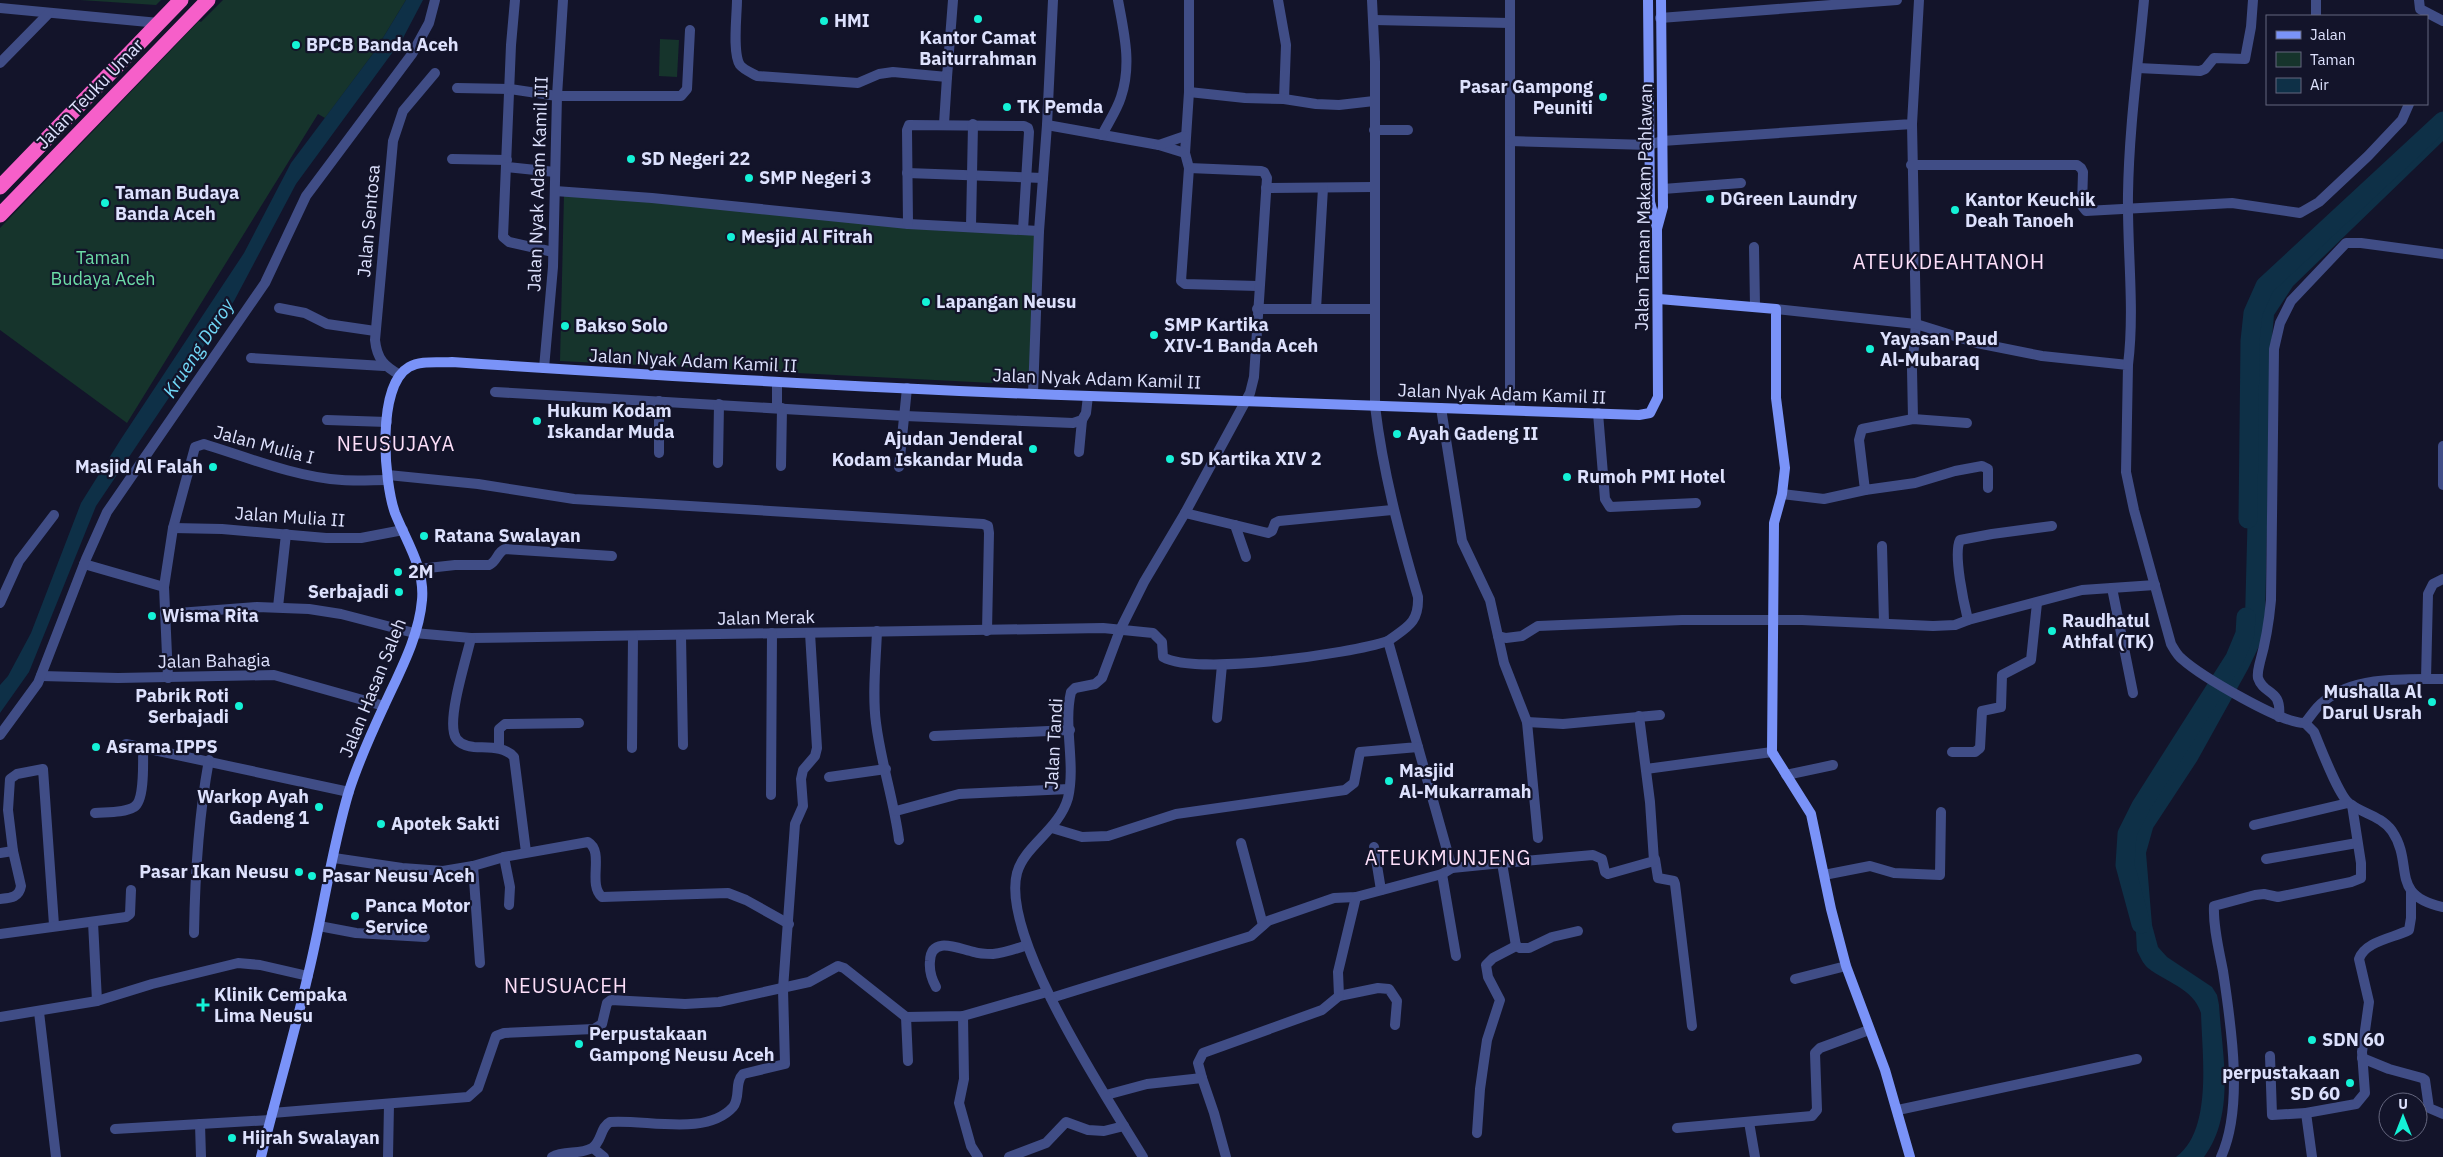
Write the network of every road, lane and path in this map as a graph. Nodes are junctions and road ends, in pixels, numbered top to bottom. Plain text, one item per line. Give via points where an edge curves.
1 (181, 0) edge
2 (208, 0) edge
3 (435, 0) edge
4 (516, 0) edge
5 (563, 0) edge
6 (737, 0) edge
7 (953, 0) edge
8 (1053, 0) edge
9 (1118, 0) edge
10 (1189, 0) edge
11 (1278, 0) edge
12 (1372, 0) edge
13 (1510, 0) edge
14 (1648, 0) edge
15 (1661, 0) edge
16 (1897, 0) edge
17 (1919, 0) edge
18 (2144, 0) edge
19 (2253, 0) edge
20 (2316, 0) edge
21 (0, 8) edge
22 (2420, 8) edge
23 (49, 13) junction
24 (2316, 15) edge
25 (1660, 18) junction
26 (1374, 20) junction
27 (2443, 21) edge
28 (159, 23) junction
29 (1510, 23) junction
30 (690, 30) dead end
31 (1648, 52) junction
32 (1661, 52) junction
33 (0, 62) edge
34 (2138, 68) junction
35 (435, 73) dead end
36 (947, 77) junction
37 (457, 88) dead end
38 (510, 89) junction
39 (1189, 92) junction
40 (557, 96) junction
41 (1284, 99) junction
42 (1374, 101) junction
43 (2409, 105) edge
44 (944, 124) junction
45 (973, 124) junction
46 (1912, 124) junction
47 (1048, 125) junction
48 (1374, 130) junction
49 (1408, 130) dead end
50 (1102, 135) junction
51 (1185, 136) junction
52 (1510, 141) junction
53 (1662, 141) junction
54 (1649, 144) junction
55 (1159, 145) junction
56 (1185, 153) junction
57 (452, 159) dead end
58 (507, 164) junction
59 (1912, 165) junction
60 (1189, 168) junction
61 (555, 172) junction
62 (907, 173) junction
63 (971, 175) junction
64 (1027, 177) junction
65 (1043, 178) junction
66 (1741, 183) dead end
67 (0, 187) edge
68 (1373, 187) junction
69 (1266, 188) junction
70 (1323, 188) junction
71 (1663, 189) junction
72 (555, 191) junction
73 (2128, 208) junction
74 (0, 215) edge
75 (908, 224) junction
76 (971, 226) junction
77 (1657, 229) junction
78 (1023, 230) junction
79 (1039, 231) junction
80 (1754, 247) dead end
81 (553, 252) junction
82 (2443, 254) edge
83 (1258, 286) junction
84 (1659, 299) junction
85 (1755, 306) junction
86 (279, 308) dead end
87 (1256, 309) junction
88 (1316, 309) junction
89 (1373, 309) junction
90 (1776, 309) junction
91 (1916, 324) junction
92 (375, 331) junction
93 (251, 358) dead end
94 (2128, 365) junction
95 (384, 366) junction
96 (544, 368) junction
97 (400, 375) junction
98 (777, 382) junction
99 (907, 388) junction
100 (495, 392) dead end
101 (1033, 394) junction
102 (1088, 396) junction
103 (659, 401) junction
104 (1246, 401) junction
105 (719, 404) junction
106 (1375, 406) junction
107 (780, 408) junction
108 (1441, 408) junction
109 (1510, 409) junction
110 (1650, 413) joint
111 (1598, 414) junction
112 (905, 416) junction
113 (1913, 419) junction
114 (327, 420) dead end
115 (1082, 420) junction
116 (386, 422) junction
117 (1967, 423) dead end
118 (2443, 446) edge
119 (1079, 452) dead end
120 (658, 453) dead end
121 (718, 463) dead end
122 (781, 466) dead end
123 (900, 467) dead end
124 (388, 477) junction
125 (2443, 485) edge
126 (1988, 488) dead end
127 (1865, 490) junction
128 (1782, 494) junction
129 (1696, 503) dead end
130 (1392, 510) junction
131 (1185, 513) junction
132 (54, 515) dead end
133 (1235, 525) junction
134 (2052, 526) dead end
135 (173, 528) junction
136 (403, 530) junction
137 (286, 534) junction
138 (1882, 546) dead end
139 (612, 556) dead end
140 (1246, 557) dead end
141 (84, 564) junction
142 (419, 569) junction
143 (2443, 579) edge
144 (2155, 585) junction
145 (164, 587) junction
146 (2112, 588) junction
147 (0, 603) edge
148 (2037, 603) junction
149 (278, 607) junction
150 (165, 614) junction
151 (1968, 620) junction
152 (1772, 621) junction
153 (1884, 623) junction
154 (1120, 630) junction
155 (877, 631) junction
156 (987, 631) junction
157 (414, 633) junction
158 (772, 633) junction
159 (810, 633) junction
160 (634, 636) junction
161 (681, 636) junction
162 (1498, 636) junction
163 (471, 638) junction
164 (1388, 641) junction
165 (1222, 664) junction
166 (41, 676) junction
167 (168, 678) junction
168 (2426, 679) junction
169 (2443, 679) edge
170 (2133, 693) dead end
171 (384, 706) junction
172 (1660, 715) dead end
173 (1639, 716) junction
174 (2279, 717) junction
175 (1217, 718) dead end
176 (1527, 722) junction
177 (579, 723) dead end
178 (2305, 723) junction
179 (1070, 730) junction
180 (0, 735) edge
181 (934, 736) dead end
182 (126, 744) dead end
183 (683, 745) dead end
184 (143, 747) junction
185 (1418, 747) junction
186 (499, 748) junction
187 (632, 748) dead end
188 (1772, 752) junction
189 (1952, 752) dead end
190 (208, 760) junction
191 (1833, 765) dead end
192 (886, 769) junction
193 (1646, 770) junction
194 (1786, 775) junction
195 (830, 778) dead end
196 (1069, 790) junction
197 (349, 792) junction
198 (771, 795) dead end
199 (2350, 804) junction
200 (896, 811) junction
201 (1941, 812) dead end
202 (95, 813) dead end
203 (2254, 825) dead end
204 (1052, 828) junction
205 (1538, 838) dead end
206 (900, 840) dead end
207 (1241, 843) dead end
208 (2357, 843) junction
209 (1374, 847) dead end
210 (13, 851) junction
211 (0, 852) edge
212 (526, 852) junction
213 (504, 857) junction
214 (334, 858) junction
215 (1655, 859) junction
216 (2266, 860) dead end
217 (1502, 863) junction
218 (473, 866) junction
219 (1452, 868) junction
220 (1442, 874) junction
221 (1824, 875) junction
222 (131, 890) dead end
223 (1381, 890) junction
224 (2411, 892) junction
225 (1356, 897) junction
226 (0, 899) edge
227 (509, 905) dead end
228 (2443, 907) edge
229 (93, 922) junction
230 (789, 924) junction
231 (54, 925) junction
232 (1263, 925) junction
233 (319, 926) junction
234 (1578, 931) dead end
235 (194, 933) dead end
236 (0, 934) edge
237 (425, 937) dead end
238 (1027, 945) junction
239 (1516, 946) junction
240 (1456, 956) dead end
241 (480, 963) dead end
242 (1846, 966) junction
243 (308, 976) junction
244 (1795, 979) dead end
245 (936, 987) dead end
246 (782, 988) junction
247 (1049, 995) junction
248 (1339, 996) junction
249 (97, 1001) junction
250 (39, 1012) junction
251 (963, 1016) junction
252 (0, 1017) edge
253 (906, 1018) junction
254 (1395, 1025) dead end
255 (1692, 1026) dead end
256 (1869, 1030) junction
257 (2270, 1056) dead end
258 (2362, 1058) junction
259 (2137, 1059) dead end
260 (908, 1061) dead end
261 (1202, 1078) junction
262 (1106, 1095) junction
263 (389, 1104) junction
264 (1898, 1110) junction
265 (2306, 1113) junction
266 (2443, 1114) edge
267 (271, 1116) junction
268 (1749, 1122) junction
269 (200, 1124) junction
270 (1124, 1126) junction
271 (1677, 1128) dead end
272 (115, 1129) dead end
273 (1477, 1133) dead end
274 (593, 1148) junction
275 (56, 1157) edge
276 (201, 1157) edge
277 (261, 1157) edge
278 (388, 1157) edge
279 (552, 1157) edge
280 (604, 1157) edge
281 (978, 1157) edge
282 (1009, 1157) edge
283 (1143, 1157) edge
284 (1226, 1157) edge
285 (1755, 1157) edge
286 (1910, 1157) edge
287 (2221, 1157) edge
288 (2312, 1157) edge

1 - 28 highway, Jalan Teuku Umar
2 - 74 highway, Jalan Teuku Umar
3 - 141 street via 429,23 412,54 306,196 265,283 107,512
4 - 38 street
5 - 40 street, Jalan Nyak Adam Kamil III
6 - 36 street via 737,54 740,64 758,76 858,83 893,72
7 - 36 street
8 - 47 street
9 - 50 street via 1128,56 1126,73 1121,99
10 - 39 street
11 - 41 street via 1286,45
12 - 26 street
13 - 29 street
14 - 31 street
15 - 25 street, Jalan Taman Makam Pahlawan
16 - 25 street
17 - 46 street
18 - 34 street
19 - 34 street via 2245,59 2214,58 2200,71
20 - 24 street
21 - 23 street
22 - 27 street
23 - 28 street
23 - 33 street
25 - 32 street, Jalan Taman Makam Pahlawan
26 - 29 street
26 - 42 street
28 - 67 highway, Jalan Teuku Umar
29 - 52 street
30 - 40 street via 687,89 681,96
31 - 32 street
31 - 54 street
32 - 53 street, Jalan Taman Makam Pahlawan
34 - 73 street via 2130,143
35 - 92 street, Jalan Sentosa via 403,111 393,141
36 - 44 street
37 - 38 street
38 - 40 street
38 - 58 street
39 - 41 street
39 - 51 street
40 - 61 street, Jalan Nyak Adam Kamil III
41 - 42 street via 1339,105
42 - 48 street
43 - 73 street via 2402,120 2368,156 2305,212 2232,203
44 - 45 street
44 - 62 street via 909,125
45 - 63 street
45 - 64 street via 1028,128
46 - 53 street
46 - 59 street
47 - 50 street
47 - 65 street
48 - 49 street
48 - 68 street
50 - 55 street
51 - 55 street
51 - 56 street
52 - 54 street
52 - 109 street
53 - 54 street
53 - 71 street, Jalan Taman Makam Pahlawan
54 - 77 street via 1650,202
55 - 56 street
56 - 60 street
57 - 58 street
58 - 61 street
58 - 81 street via 503,231 506,241
59 - 73 street via 2077,165 2083,172 2082,209
59 - 91 street
60 - 69 street via 1261,171 1266,175
60 - 83 street via 1181,281 1185,284
61 - 72 street, Jalan Nyak Adam Kamil III
62 - 63 street
62 - 75 street
63 - 64 street
63 - 76 street
64 - 65 street
64 - 78 street
65 - 79 street
66 - 71 street
68 - 70 street
68 - 89 street
69 - 70 street
69 - 83 street, Jalan Tandi
70 - 88 street
71 - 77 street, Jalan Taman Makam Pahlawan via 1663,207
72 - 75 street
72 - 81 street, Jalan Nyak Adam Kamil III
73 - 94 street via 2132,335
75 - 76 street
76 - 78 street
77 - 84 street, Jalan Taman Makam Pahlawan
78 - 79 street
79 - 101 street
80 - 85 street
81 - 96 street, Jalan Nyak Adam Kamil III
82 - 174 street via 2346,243 2294,296 2280,323 2274,349 2271,600 2268,633 2258,671 2258,679 2277,697
83 - 87 street, Jalan Tandi
84 - 85 street
84 - 110 street, Jalan Taman Makam Pahlawan via 1658,397
85 - 90 street
86 - 92 street via 305,313 327,324
87 - 88 street
87 - 104 street, Jalan Tandi via 1254,377
88 - 89 street
89 - 106 street
90 - 91 street
90 - 128 street via 1776,398 1784,468
91 - 94 street via 1977,343 2042,356
91 - 113 street via 1912,369
92 - 95 street, Jalan Sentosa via 376,348
93 - 95 street
94 - 144 street via 2126,472
95 - 97 street
96 - 97 street via 422,363 409,367
96 - 98 street, Jalan Nyak Adam Kamil II
97 - 116 street, Jalan Hasan Saleh via 394,384
98 - 99 street, Jalan Nyak Adam Kamil II
98 - 107 street
99 - 101 street, Jalan Nyak Adam Kamil II
99 - 112 street
100 - 103 street
101 - 102 street, Jalan Nyak Adam Kamil II
102 - 104 street, Jalan Nyak Adam Kamil II
102 - 115 street
103 - 105 street
103 - 120 street
104 - 106 street, Jalan Nyak Adam Kamil II
104 - 131 street, Jalan Tandi
105 - 107 street
105 - 121 street
106 - 108 street, Jalan Nyak Adam Kamil II
106 - 130 street
107 - 112 street
107 - 122 street
108 - 109 street, Jalan Nyak Adam Kamil II
108 - 162 street via 1462,541 1490,600
109 - 111 street, Jalan Nyak Adam Kamil II
110 - 111 street, Jalan Nyak Adam Kamil II
111 - 129 street via 1605,499 1610,507
112 - 115 street via 1073,423
112 - 123 street
113 - 117 street
113 - 127 street via 1860,431
114 - 116 street
115 - 119 street
116 - 124 street, Jalan Hasan Saleh
118 - 125 street
124 - 135 street, Jalan Mulia I via 322,478 204,444 193,450
124 - 136 street, Jalan Hasan Saleh via 395,512
124 - 156 street, Jalan Mulia I via 478,484 574,498 983,524 988,526 990,533
126 - 127 street via 1988,469 1982,466 1915,483
127 - 128 street via 1824,499
128 - 152 street via 1774,523
130 - 133 street via 1279,521 1268,533
130 - 164 street via 1418,597 1418,610 1416,618
131 - 133 street
131 - 154 street, Jalan Tandi
132 - 147 street via 19,561
133 - 140 street
134 - 151 street via 1960,540 1961,583
135 - 137 street, Jalan Mulia II
135 - 145 street
136 - 137 street, Jalan Mulia II via 361,538
136 - 142 street, Jalan Hasan Saleh
137 - 149 street
138 - 153 street
139 - 142 street via 505,549 489,565
141 - 145 street
141 - 166 street
142 - 157 street, Jalan Hasan Saleh via 422,598
143 - 168 street via 2434,584 2428,594
144 - 146 street
144 - 174 street via 2175,652 2181,659
145 - 150 street
146 - 148 street via 2082,590
146 - 170 street
148 - 151 street
148 - 189 street via 2031,660 2002,675 2001,707 1982,711 1980,748 1974,752
149 - 150 street, Jalan Merak
149 - 157 street, Jalan Merak via 341,614
150 - 167 street
151 - 153 street via 1948,626
152 - 153 street
152 - 162 street via 1607,622 1538,626 1522,636
152 - 188 street
154 - 156 street, Jalan Merak
154 - 165 street, Jalan Merak via 1153,633 1162,642 1163,657 1172,662
154 - 179 street, Jalan Tandi via 1102,678 1072,692
155 - 156 street, Jalan Merak
155 - 159 street, Jalan Merak
155 - 192 street via 874,706
157 - 163 street, Jalan Merak
157 - 171 street, Jalan Hasan Saleh
158 - 159 street, Jalan Merak
158 - 161 street, Jalan Merak
158 - 198 street
159 - 230 street via 817,748 800,779 803,806 795,824
160 - 161 street, Jalan Merak
160 - 163 street, Jalan Merak
160 - 187 street
161 - 183 street
162 - 176 street via 1504,663
163 - 186 street via 456,703 453,732 466,746
164 - 165 street via 1320,654
164 - 185 street
165 - 175 street
166 - 167 street, Jalan Bahagia
166 - 180 street via 31,695
167 - 171 street, Jalan Bahagia via 274,675
168 - 169 street
168 - 178 street via 2346,688 2322,702
171 - 197 street, Jalan Hasan Saleh
172 - 173 street
173 - 176 street via 1563,724
173 - 193 street
174 - 178 street
176 - 205 street
177 - 186 street via 505,724 499,729
178 - 199 street via 2314,732
179 - 181 street
179 - 196 street, Jalan Tandi
182 - 184 street
184 - 190 street
184 - 202 street via 141,798 136,807
185 - 204 street via 1360,752 1354,783 1345,790 1176,814 1108,836 1082,837
185 - 219 street
186 - 212 street via 510,753 516,763
188 - 193 street
188 - 194 street
190 - 197 street
190 - 235 street via 195,856
191 - 194 street
192 - 195 street
192 - 200 street
193 - 215 street
194 - 221 street via 1811,814
196 - 200 street via 960,794
196 - 204 street, Jalan Tandi via 1064,808
197 - 214 street, Jalan Hasan Saleh
199 - 203 street
199 - 208 street
199 - 224 street via 2376,817 2393,832
200 - 206 street
201 - 221 street via 1940,875 1894,873 1870,866
204 - 238 street, Jalan Tandi via 1024,859 1018,871 1017,906
207 - 232 street
208 - 216 street
208 - 287 street via 2362,875 2358,880 2278,897 2255,895 2214,906 2233,1062 2231,1130
209 - 223 street
210 - 211 street
210 - 226 street via 20,892 15,897
210 - 231 street via 8,810 10,778 43,769
212 - 213 street
212 - 230 street via 588,842 594,849 597,890 602,897 728,893 742,897
213 - 218 street
213 - 227 street via 510,887
214 - 218 street via 421,870 443,871
214 - 233 street, Jalan Hasan Saleh
215 - 217 street via 1608,874 1602,859 1593,854
215 - 255 street via 1658,878 1675,884
217 - 219 street
217 - 239 street
218 - 241 street
219 - 220 street
220 - 223 street
220 - 240 street
221 - 242 street
222 - 229 street via 128,916
223 - 225 street
224 - 228 street via 2420,900
224 - 258 street via 2409,930 2374,944 2359,959 2369,1002
225 - 232 street via 1334,898
225 - 248 street via 1338,972
229 - 231 street
229 - 249 street
230 - 246 street
231 - 236 street
232 - 247 street via 1251,936
233 - 237 street via 356,933
233 - 243 street, Jalan Hasan Saleh
234 - 239 street via 1552,937 1529,948
238 - 245 street via 992,954 954,946 935,948 930,954 929,968
238 - 247 street, Jalan Tandi
239 - 273 street via 1486,965 1488,977 1500,1000 1487,1040
242 - 244 street
242 - 256 street
243 - 249 street via 238,963
243 - 267 street, Jalan Hasan Saleh
246 - 253 street via 809,982 835,967 841,967
246 - 263 street via 700,1004 611,1000 607,1003 602,1024 594,1029 496,1036 478,1088 468,1097
246 - 274 street via 785,1064 742,1074 734,1106 716,1119 697,1124 610,1122
247 - 251 street
247 - 262 street, Jalan Tandi
248 - 254 street via 1389,988 1397,1001
248 - 261 street via 1322,1010 1203,1053 1198,1063
249 - 250 street
250 - 252 street
250 - 275 street
251 - 253 street
251 - 281 street via 964,1079 960,1103 971,1146
253 - 260 street
256 - 264 street
256 - 268 street via 1817,1050 1814,1057 1817,1110 1812,1116
257 - 265 street via 2272,1115
258 - 265 street via 2365,1093 2356,1104
258 - 266 street via 2425,1080 2429,1108
259 - 264 street
261 - 262 street via 1141,1085
261 - 284 street
262 - 270 street, Jalan Tandi
263 - 267 street
263 - 278 street
264 - 286 street
265 - 288 street
267 - 269 street
267 - 277 street, Jalan Hasan Saleh
268 - 271 street
268 - 285 street
269 - 272 street
269 - 276 street
270 - 282 street via 1104,1131 1088,1130 1066,1122 1046,1143
270 - 283 street, Jalan Tandi
274 - 279 street
274 - 280 street

